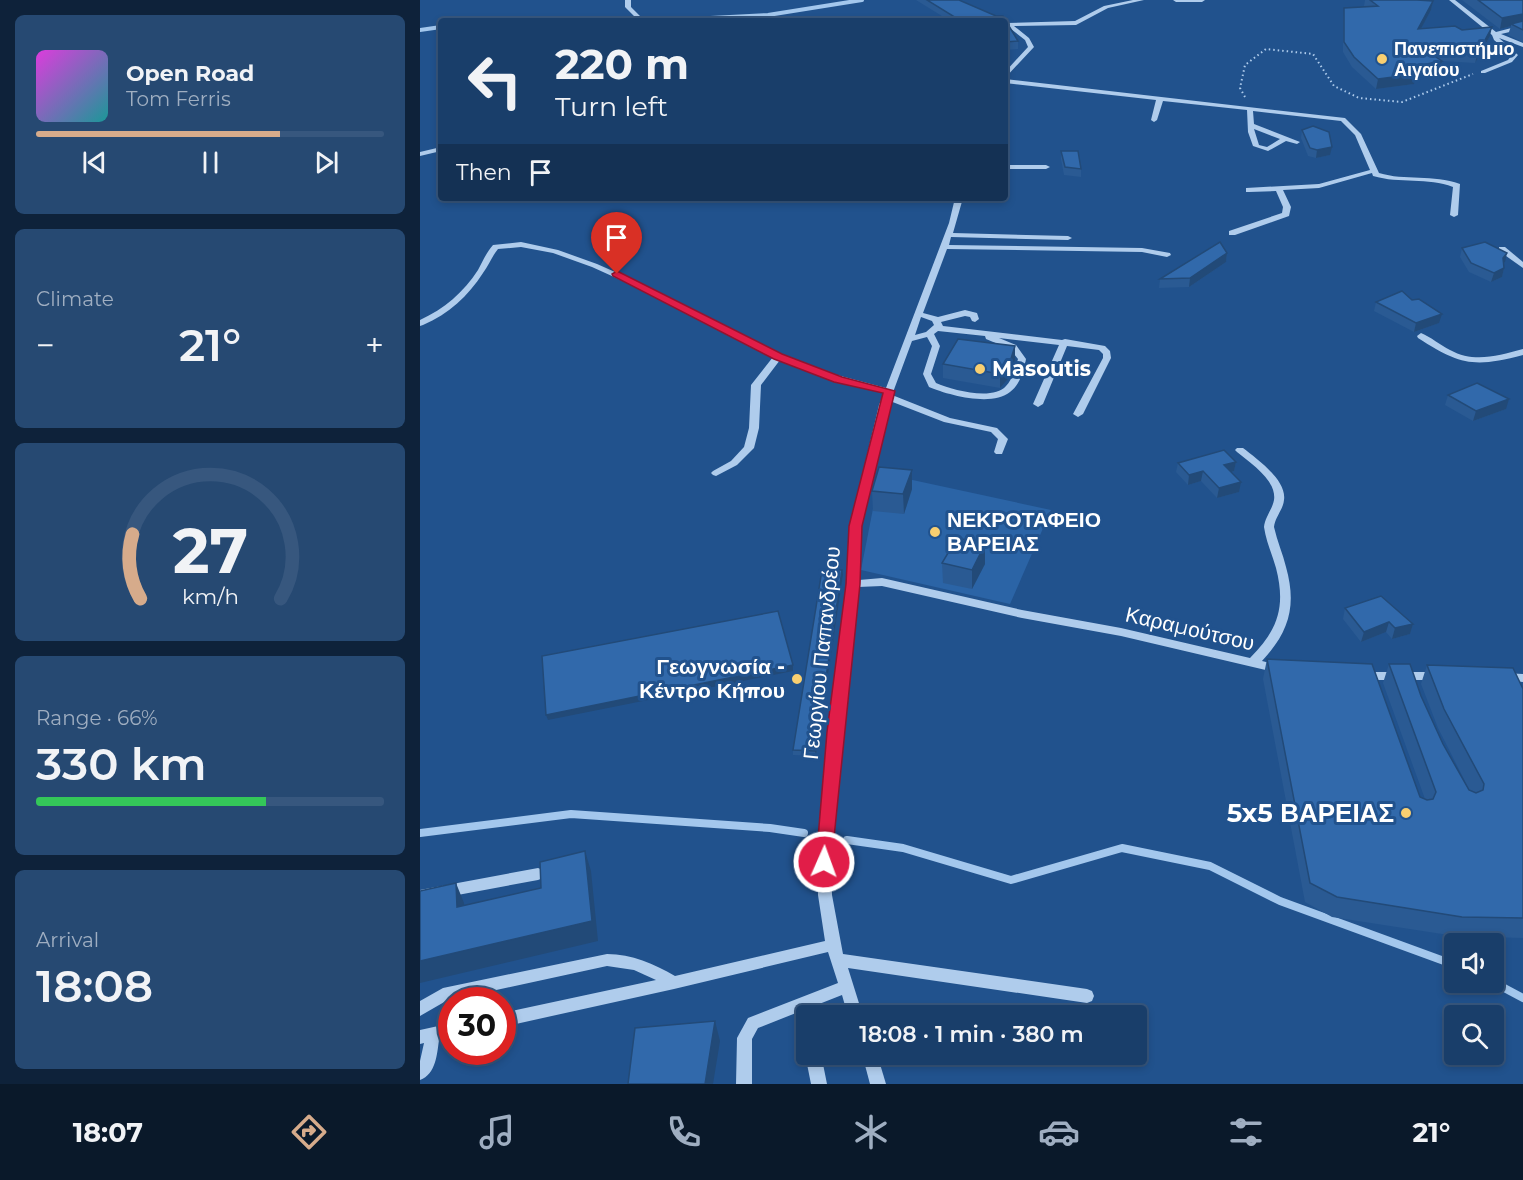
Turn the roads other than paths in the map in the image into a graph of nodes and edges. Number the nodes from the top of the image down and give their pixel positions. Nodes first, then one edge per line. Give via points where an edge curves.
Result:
1 (628, 0) edge
2 (1141, 0) edge
3 (1176, 0) edge
4 (1202, 0) edge
5 (1452, 0) edge
6 (639, 18) edge
7 (1008, 22) edge
8 (1008, 25) edge
9 (1523, 27) edge
10 (1495, 34) junction
11 (1523, 45) edge
12 (1483, 72) road end
13 (1008, 73) edge
14 (1008, 81) edge
15 (1160, 99) junction
16 (1250, 109) junction
17 (1154, 120) dead end
18 (1250, 125) junction
19 (1285, 139) junction
20 (1297, 142) dead end
21 (438, 150) edge
22 (420, 154) edge
23 (1008, 167) edge
24 (1046, 167) dead end
25 (1373, 171) junction
26 (1280, 189) junction
27 (1250, 190) dead end
28 (958, 201) edge
29 (1454, 215) dead end
30 (1232, 233) dead end
31 (949, 235) junction
32 (1068, 238) dead end
33 (944, 246) junction
34 (1502, 249) edge
35 (1167, 255) dead end
36 (1523, 266) edge
37 (919, 314) junction
38 (975, 319) dead end
39 (420, 323) edge
40 (938, 324) junction
41 (972, 331) junction
42 (929, 334) junction
43 (1422, 336) dead end
44 (908, 340) junction
45 (1065, 342) junction
46 (1523, 352) edge
47 (778, 356) junction
48 (888, 394) junction
49 (1038, 404) dead end
50 (1078, 414) dead end
51 (1240, 450) dead end
52 (999, 452) dead end
53 (716, 473) dead end
54 (853, 584) junction
55 (1252, 664) junction
56 (1289, 670) edge
57 (1354, 676) edge
58 (1411, 676) junction
59 (1453, 676) edge
60 (1494, 677) edge
61 (1523, 678) edge
62 (1414, 693) edge
63 (538, 874) edge
64 (420, 896) edge
65 (833, 945) junction
66 (838, 960) junction
67 (674, 983) junction
68 (845, 987) junction
69 (1087, 996) dead end
70 (801, 1004) joint
71 (852, 1005) edge
72 (420, 1009) edge
73 (516, 1017) edge
74 (426, 1036) edge
75 (815, 1065) edge
76 (873, 1065) edge
77 (420, 1073) edge
78 (744, 1084) edge
79 (819, 1084) edge
80 (878, 1084) edge

1 - 6 street via 628,7
2 - 7 street via 1106,7 1076,23
3 - 4 street
5 - 10 street
8 - 13 street via 1027,39 1031,47
9 - 10 street
10 - 11 street
10 - 12 street via 1515,55
14 - 15 street
15 - 16 street
15 - 17 street
16 - 18 street
16 - 25 street via 1325,116 1347,122 1358,134
18 - 19 street
18 - 19 street via 1253,142 1259,148
19 - 20 street
21 - 22 street
23 - 24 street
25 - 26 street via 1339,182
25 - 29 street via 1384,177 1456,185
26 - 27 street
26 - 30 street via 1286,214
28 - 31 street, Γεωργίου Παπανδρέου
31 - 32 street
31 - 33 street, Γεωργίου Παπανδρέου
33 - 35 street via 1142,249
33 - 37 street, Γεωργίου Παπανδρέου
34 - 36 street
37 - 40 street
37 - 44 street, Γεωργίου Παπανδρέου
38 - 40 street via 967,312
39 - 47 street via 444,313 471,285 496,247 510,243 617,274
40 - 41 street
40 - 42 street
41 - 42 street via 1013,347 1022,356 1009,388 1000,394 946,391 932,385 927,374 936,346
41 - 45 street
42 - 44 street
43 - 46 street via 1452,356 1470,362
44 - 48 street, Γεωργίου Παπανδρέου
45 - 49 street
45 - 50 street via 1097,346 1107,353
47 - 48 street via 838,380
47 - 53 street via 756,385 754,428 748,448 734,463
48 - 52 street via 947,420 998,432 1003,439
48 - 54 street, Γεωργίου Παπανδρέου via 855,526
51 - 55 street via 1266,473 1279,493 1269,527 1282,570 1285,614 1278,635
54 - 55 street, Καραμούτσου via 882,582
54 - 65 street, Γεωργίου Παπανδρέου via 824,846 825,895
55 - 56 street, Καραμούτσου
57 - 58 street via 1374,681
58 - 59 street
58 - 62 street
60 - 61 street
63 - 64 street
65 - 66 street, Γεωργίου Παπανδρέου
65 - 67 street
66 - 68 street, Γεωργίου Παπανδρέου
66 - 69 street
67 - 72 street via 646,966 607,960 443,995
67 - 73 street
68 - 70 street
68 - 71 street, Γεωργίου Παπανδρέου
70 - 78 street via 749,1028 745,1038
74 - 77 street via 427,1064
75 - 79 street
76 - 80 street

